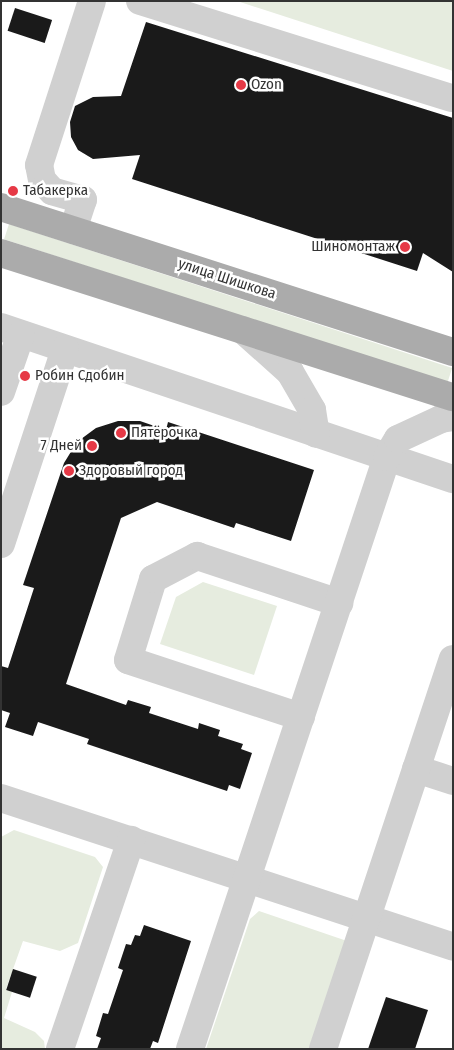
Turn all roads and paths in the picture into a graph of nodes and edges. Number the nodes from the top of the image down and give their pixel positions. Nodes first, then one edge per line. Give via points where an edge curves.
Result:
1 (92, 1) edge
2 (140, 1) edge
3 (451, 98) dead end
4 (1, 207) edge
5 (73, 230) junction
6 (1, 253) edge
7 (11, 330) edge
8 (243, 330) junction
9 (453, 336) edge
10 (426, 344) junction
11 (65, 349) junction
12 (453, 352) edge
13 (1, 392) edge
14 (453, 397) edge
15 (453, 417) edge
16 (316, 434) junction
17 (388, 457) junction
18 (453, 479) edge
19 (1, 544) edge
20 (339, 603) junction
21 (453, 659) edge
22 (301, 717) junction
23 (416, 770) junction
24 (453, 781) edge
25 (1, 798) edge
26 (131, 840) junction
27 (248, 879) junction
28 (367, 918) junction
29 (453, 947) edge
30 (60, 1049) edge
31 (190, 1049) edge
32 (323, 1049) edge

1 - 5 street via 39,165 42,180 52,191 83,200
2 - 3 street
4 - 5 main road, улица Шишкова
5 - 10 main road, улица Шишкова
6 - 8 main road
7 - 11 street
7 - 13 street
8 - 14 main road
8 - 16 street via 290,372 312,410
9 - 10 street
10 - 12 main road, улица Шишкова
11 - 16 street
11 - 19 street
15 - 17 street via 441,418 398,439
16 - 17 street
17 - 18 street
17 - 20 street
20 - 22 street
20 - 22 street via 197,556 154,579 128,660
21 - 23 street
22 - 27 street
23 - 24 street
23 - 28 street
25 - 26 street
26 - 27 street
26 - 30 street
27 - 28 street
27 - 31 street
28 - 29 street
28 - 32 street

